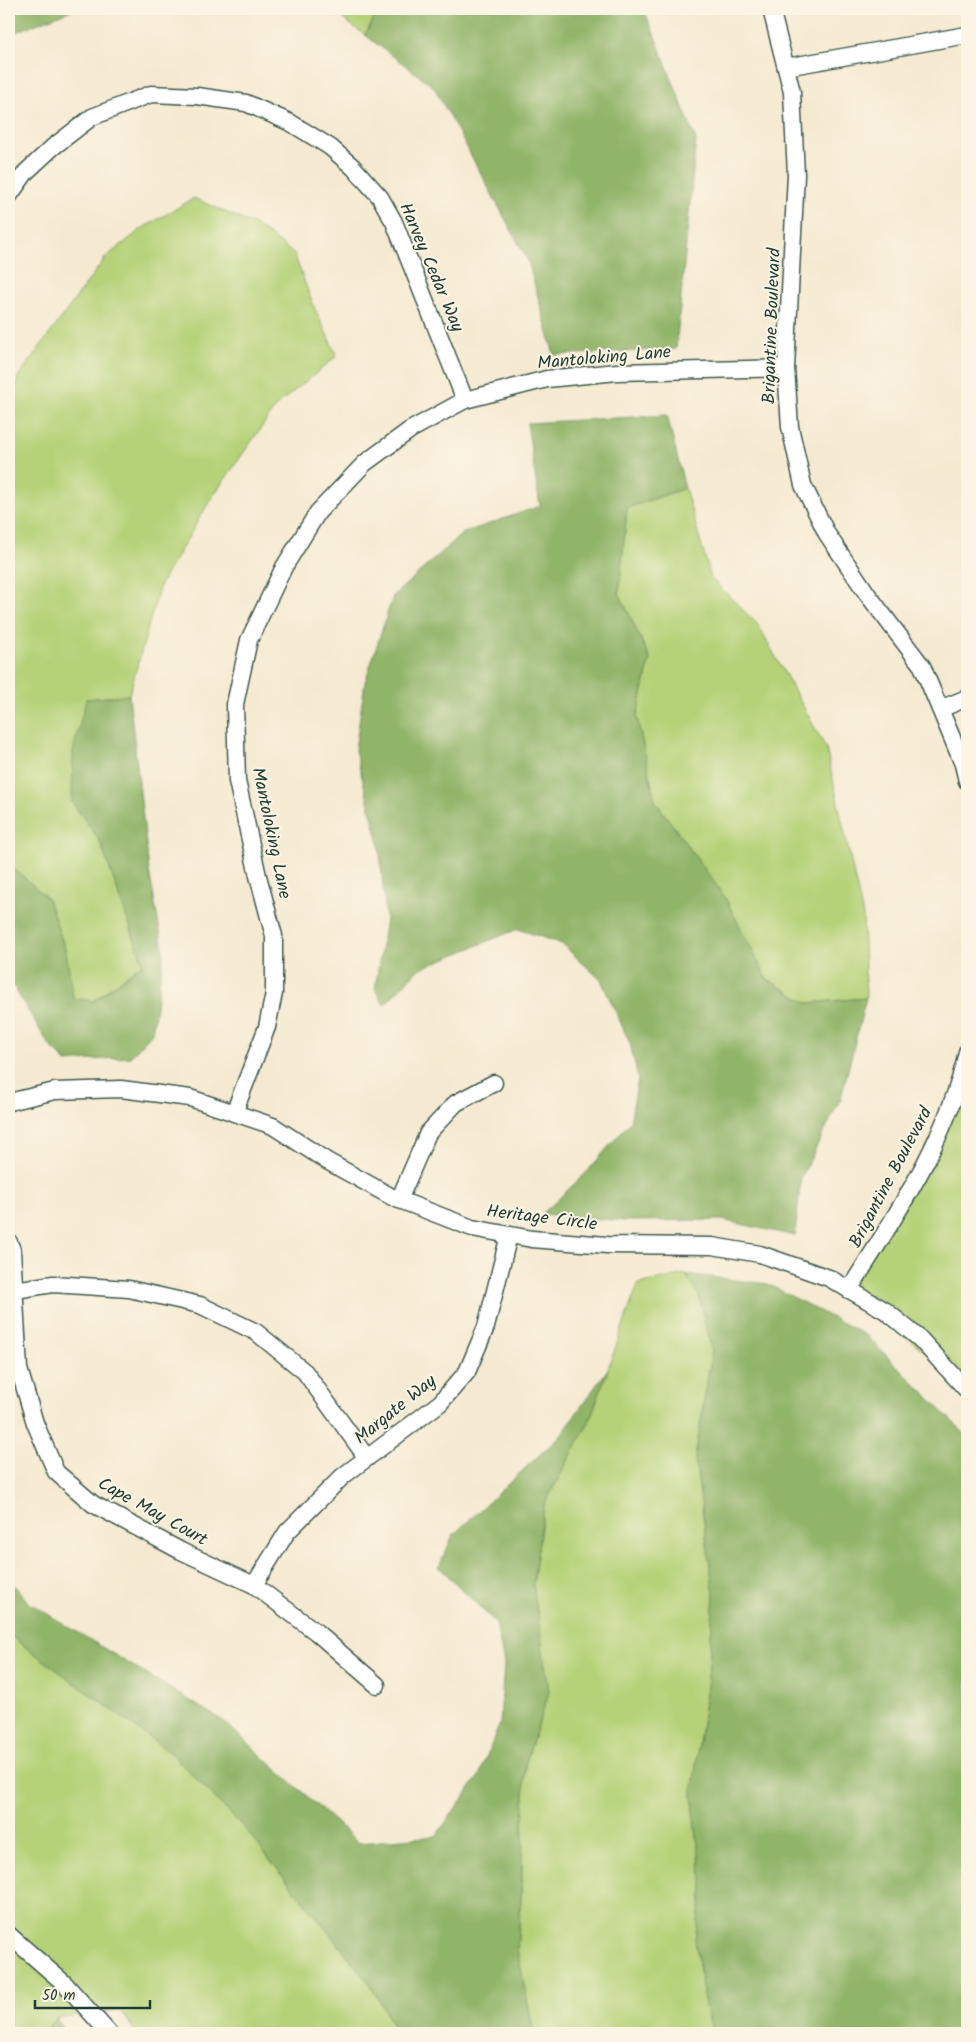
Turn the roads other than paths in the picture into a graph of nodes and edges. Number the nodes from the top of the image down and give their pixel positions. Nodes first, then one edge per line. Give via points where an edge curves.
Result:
1 (771, 9) edge
2 (967, 35) edge
3 (786, 67) junction
4 (9, 196) edge
5 (786, 368) junction
6 (465, 400) junction
7 (967, 698) edge
8 (940, 709) junction
9 (967, 781) edge
10 (967, 1052) edge
11 (494, 1083) dead end
12 (9, 1102) edge
13 (234, 1113) junction
14 (399, 1200) junction
15 (509, 1235) junction
16 (9, 1242) edge
17 (15, 1290) junction
18 (849, 1290) junction
19 (967, 1390) edge
20 (367, 1458) junction
21 (254, 1585) junction
22 (377, 1685) dead end
23 (9, 1935) edge
24 (109, 2033) edge

1 - 3 street, Brigantine Boulevard
2 - 3 street
3 - 5 street, Brigantine Boulevard via 792,92 796,175
4 - 6 street, Harvey Cedar Way via 26,172 92,117 151,94 246,103 291,123 330,147 380,197 394,222
5 - 6 street, Mantoloking Lane via 617,372 547,378
5 - 8 street, Brigantine Boulevard via 790,427 803,485 827,534 922,666
6 - 13 street, Mantoloking Lane via 410,430 365,463 318,512 284,567 249,640 235,704 237,781 274,936 274,993 267,1027
7 - 8 street
8 - 9 street, Brigantine Boulevard
10 - 18 street, Brigantine Boulevard via 941,1132 896,1215
11 - 14 street via 456,1104 428,1133
12 - 13 street, Heritage Circle via 55,1091 121,1089 190,1098
13 - 14 street, Heritage Circle via 274,1126 327,1161
14 - 15 street, Heritage Circle via 472,1228
15 - 18 street, Heritage Circle via 532,1240 608,1245 712,1246 760,1254 805,1268
15 - 20 street, Margate Way via 486,1327 467,1372 440,1403
16 - 17 street, Cape May Court
17 - 20 street via 53,1284 130,1289 200,1305 256,1332 305,1372
17 - 21 street, Cape May Court via 19,1369 35,1423 56,1472 93,1504
18 - 19 street, Heritage Circle via 886,1311 920,1339
20 - 21 street, Margate Way via 343,1476 287,1532
21 - 22 street, Cape May Court via 316,1632
23 - 24 street via 65,1984

